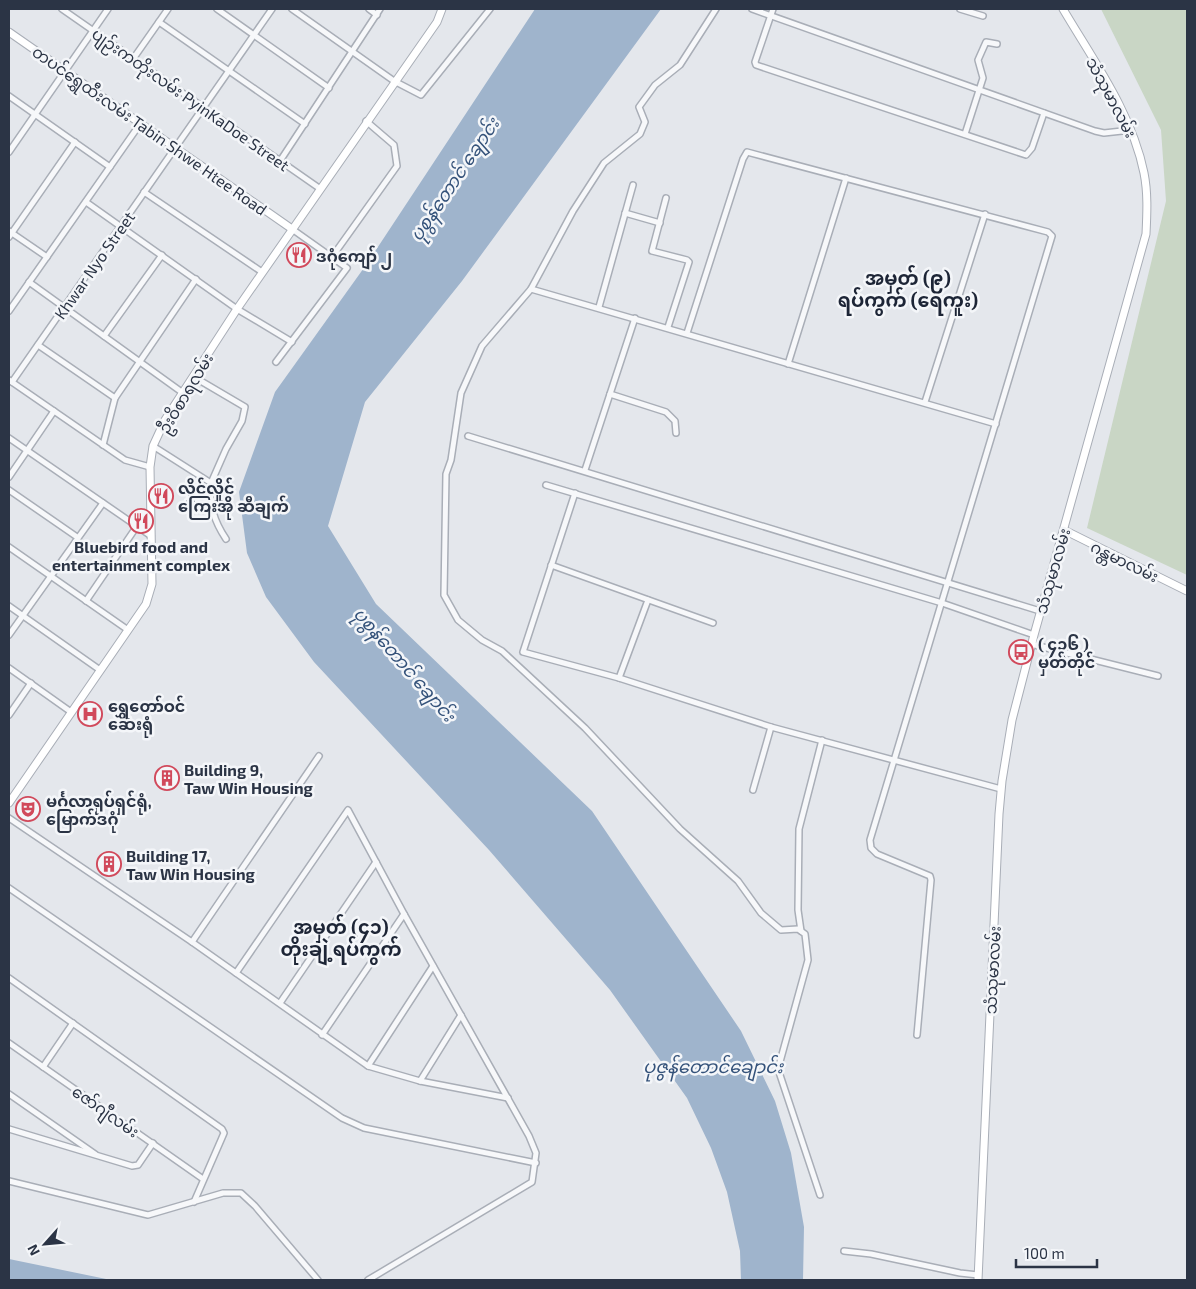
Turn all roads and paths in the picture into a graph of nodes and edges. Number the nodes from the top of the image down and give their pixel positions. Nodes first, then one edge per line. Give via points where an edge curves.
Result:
1 (62, 9) edge
2 (108, 9) edge
3 (168, 9) edge
4 (217, 9) edge
5 (272, 9) edge
6 (292, 9) edge
7 (368, 9) edge
8 (380, 9) edge
9 (442, 9) edge
10 (490, 9) edge
11 (716, 9) edge
12 (752, 9) edge
13 (773, 9) edge
14 (960, 9) edge
15 (1063, 9) edge
16 (377, 15) junction
17 (771, 16) junction
18 (983, 16) dead end
19 (159, 22) junction
20 (93, 30) junction
21 (9, 32) edge
22 (254, 35) junction
23 (997, 44) dead end
24 (354, 52) junction
25 (134, 59) junction
26 (65, 71) junction
27 (229, 71) junction
28 (394, 81) junction
29 (329, 88) junction
30 (979, 90) junction
31 (9, 96) edge
32 (203, 107) junction
33 (1044, 112) junction
34 (35, 114) junction
35 (366, 121) junction
36 (140, 124) junction
37 (304, 124) junction
38 (1131, 130) junction
39 (965, 134) junction
40 (75, 142) junction
41 (175, 147) junction
42 (9, 152) edge
43 (280, 161) junction
44 (110, 166) junction
45 (846, 178) junction
46 (633, 185) dead end
47 (320, 188) junction
48 (144, 192) junction
49 (666, 198) dead end
50 (86, 202) junction
51 (625, 213) junction
52 (985, 214) junction
53 (660, 223) junction
54 (120, 226) junction
55 (292, 229) junction
56 (10, 234) edge
57 (162, 255) junction
58 (46, 257) junction
59 (332, 258) junction
60 (262, 272) junction
61 (196, 279) junction
62 (29, 282) junction
63 (531, 289) junction
64 (64, 307) junction
65 (599, 307) junction
66 (237, 309) junction
67 (9, 311) edge
68 (635, 318) junction
69 (668, 327) junction
70 (687, 333) junction
71 (104, 336) junction
72 (292, 342) junction
73 (38, 345) junction
74 (140, 360) junction
75 (276, 362) dead end
76 (788, 364) junction
77 (194, 377) junction
78 (10, 381) edge
79 (183, 393) junction
80 (610, 394) junction
81 (115, 398) junction
82 (925, 402) junction
83 (54, 411) junction
84 (996, 424) junction
85 (676, 433) dead end
86 (468, 436) dead end
87 (9, 438) edge
88 (104, 445) junction
89 (153, 446) junction
90 (27, 451) junction
91 (150, 467) junction
92 (585, 470) junction
93 (9, 477) edge
94 (211, 483) junction
95 (546, 485) dead end
96 (9, 490) edge
97 (575, 492) junction
98 (103, 503) junction
99 (138, 526) junction
100 (1064, 530) junction
101 (151, 536) junction
102 (77, 537) junction
103 (226, 539) dead end
104 (9, 547) edge
105 (551, 566) junction
106 (50, 576) junction
107 (948, 583) junction
108 (1187, 591) edge
109 (648, 600) junction
110 (86, 601) junction
111 (942, 603) junction
112 (9, 606) edge
113 (1040, 611) junction
114 (22, 615) junction
115 (713, 623) dead end
116 (128, 630) junction
117 (9, 635) edge
118 (1034, 635) junction
119 (1031, 644) junction
120 (9, 668) edge
121 (100, 670) junction
122 (1158, 676) dead end
123 (619, 678) junction
124 (31, 683) junction
125 (71, 712) junction
126 (9, 715) edge
127 (771, 727) junction
128 (822, 740) junction
129 (319, 756) dead end
130 (893, 760) junction
131 (1001, 789) junction
132 (753, 790) dead end
133 (9, 803) edge
134 (9, 818) edge
135 (376, 862) junction
136 (9, 888) edge
137 (404, 914) junction
138 (801, 931) junction
139 (192, 942) junction
140 (433, 966) junction
141 (236, 973) junction
142 (9, 978) edge
143 (280, 1003) junction
144 (461, 1015) junction
145 (73, 1023) junction
146 (322, 1035) junction
147 (917, 1035) dead end
148 (9, 1043) edge
149 (368, 1066) junction
150 (44, 1067) junction
151 (420, 1080) junction
152 (9, 1094) edge
153 (508, 1098) junction
154 (9, 1129) edge
155 (153, 1143) junction
156 (99, 1157) junction
157 (536, 1163) junction
158 (203, 1179) junction
159 (9, 1181) edge
160 (820, 1195) dead end
161 (194, 1202) junction
162 (844, 1251) dead end
163 (978, 1277) edge
164 (370, 1279) edge
165 (318, 1280) edge

1 - 20 street, ပျဉ်းကတိုးလမ်း PyinKaDoe Street
2 - 20 street
3 - 19 street
4 - 22 street
5 - 22 street, Khwar Nyo Street
6 - 24 street
7 - 16 street
8 - 16 street
9 - 28 main road, ဦးဝိစာရလမ်း via 437,22
10 - 28 street via 424,93 418,95
11 - 63 street via 680,65 655,85 639,107 645,122 640,134 604,163 573,211
12 - 17 street
13 - 17 street
14 - 18 street
15 - 38 main road, သံသုမာလမ်း
16 - 24 street
17 - 30 street
17 - 39 street via 756,65
19 - 25 street
19 - 27 street
20 - 25 street, ပျဉ်းကတိုးလမ်း PyinKaDoe Street
20 - 26 street
21 - 26 main road, တပင်ရွှေထီးလမ်း Tabin Shwe Htee Road
22 - 27 street, Khwar Nyo Street
22 - 29 street
23 - 30 street via 984,44 978,60 983,76
24 - 28 street
24 - 29 street
25 - 32 street, ပျဉ်းကတိုးလမ်း PyinKaDoe Street
26 - 34 street
26 - 36 main road, တပင်ရွှေထီးလမ်း Tabin Shwe Htee Road
27 - 32 street, Khwar Nyo Street
27 - 37 street
28 - 35 main road, ဦးဝိစာရလမ်း
29 - 37 street
30 - 33 street
30 - 39 street
31 - 34 street
32 - 41 street, Khwar Nyo Street
32 - 43 street, ပျဉ်းကတိုးလမ်း PyinKaDoe Street
33 - 38 street via 1104,133
33 - 39 street via 1032,148 1026,154
34 - 40 street
34 - 42 street
35 - 47 main road, ဦးဝိစာရလမ်း
35 - 59 street via 394,145 397,166
36 - 41 main road, တပင်ရွှေထီးလမ်း Tabin Shwe Htee Road
36 - 44 street
37 - 43 street
38 - 100 main road, သံသုမာလမ်း via 1145,174 1148,202 1146,234
40 - 44 street
40 - 56 street
41 - 48 street, Khwar Nyo Street
41 - 55 main road, တပင်ရွှေထီးလမ်း Tabin Shwe Htee Road
43 - 47 street, ပျဉ်းကတိုးလမ်း PyinKaDoe Street
44 - 50 street
45 - 52 street
45 - 70 street via 747,152
45 - 76 street
46 - 51 street
47 - 55 main road, ဦးဝိစာရလမ်း
48 - 54 street, Khwar Nyo Street
48 - 60 street
49 - 53 street
50 - 54 street
50 - 58 street
51 - 53 street
51 - 65 street
52 - 82 street
52 - 84 street via 1048,232 1052,236
53 - 69 street via 652,251 689,262
54 - 57 street
54 - 64 street, Khwar Nyo Street
55 - 59 street
55 - 60 main road, ဦးဝိစာရလမ်း
56 - 58 street
57 - 61 street
57 - 71 street
58 - 62 street
59 - 72 street via 346,268
60 - 66 main road, ဦးဝိစာရလမ်း
61 - 66 street
61 - 74 street
62 - 64 street
62 - 67 street
63 - 65 street
63 - 138 street via 482,346 461,392 446,474 444,595 458,620 482,640 502,651 584,728 680,830 738,881 761,913 781,930
64 - 71 street
64 - 73 street, Khwar Nyo Street
65 - 68 street
66 - 72 street
66 - 77 main road, ဦးဝိစာရလမ်း
68 - 69 street
68 - 80 street
69 - 70 street
70 - 76 street
71 - 74 street
72 - 75 street
73 - 78 street, Khwar Nyo Street
73 - 81 street
74 - 79 street
74 - 81 street
76 - 82 street
77 - 79 main road, ဦးဝိစာရလမ်း
77 - 94 street via 245,407 242,421
78 - 83 street
79 - 89 main road, ဦးဝိစာရလမ်း
80 - 85 street via 666,412 675,420
80 - 92 street
81 - 88 street
82 - 84 street
83 - 88 street
83 - 90 street
84 - 107 street
86 - 92 street
87 - 90 street
88 - 91 street via 124,460
89 - 91 main road, ဦးဝိစာရလမ်း
89 - 94 street
90 - 93 street
90 - 98 street
91 - 101 main road, ဦးဝိစာရလမ်း
92 - 107 street
94 - 103 street via 211,508
95 - 97 street
96 - 102 street
97 - 105 street
97 - 111 street
98 - 99 street
98 - 102 street
99 - 101 street
99 - 110 street
100 - 108 main road, ဂန္တမာလမ်း
100 - 113 main road, သံသုမာလမ်း
101 - 116 main road, ဦးဝိစာရလမ်း via 152,584 146,604
102 - 106 street
104 - 106 street
105 - 109 street
105 - 123 street via 523,652
106 - 110 street
106 - 114 street
107 - 111 street
107 - 113 street
109 - 115 street
109 - 123 street
110 - 116 street
111 - 118 street
111 - 130 street
112 - 114 street
113 - 118 main road, သံသုမာလမ်း
114 - 117 street
114 - 121 street
116 - 121 main road, ဦးဝိစာရလမ်း
118 - 119 main road, သံသုမာလမ်း
119 - 122 street
119 - 131 main road, သံသုမာလမ်း via 1012,720
120 - 124 street
121 - 125 main road, ဦးဝိစာရလမ်း
123 - 127 street
124 - 125 street
124 - 126 street
125 - 133 main road, ဦးဝိစာရလမ်း
127 - 128 street
127 - 132 street
128 - 130 street
128 - 138 street via 799,829 798,910
129 - 139 street
130 - 131 street
130 - 147 street via 870,844 877,854 930,876 932,880
131 - 163 main road, သံသုမာလမ်း
134 - 139 street
135 - 137 street
135 - 141 street via 348,810
135 - 143 street
136 - 157 street via 342,1118 364,1128
137 - 140 street
137 - 146 street
138 - 160 street via 808,960 778,1069
139 - 141 street
140 - 144 street
140 - 149 street
141 - 143 street
142 - 145 street
143 - 146 street
144 - 151 street
144 - 153 street
145 - 150 street
145 - 158 street via 222,1129 224,1133
146 - 149 street
148 - 150 street, ဇော်ဂျီလမ်း
149 - 151 street
150 - 155 street, ဇော်ဂျီလမ်း
151 - 153 street
152 - 156 street
153 - 157 street via 529,1136 536,1153
154 - 156 street
155 - 156 street via 135,1167
155 - 158 street, ဇော်ဂျီလမ်း
157 - 164 street via 532,1182
158 - 161 street
159 - 161 street via 148,1215
161 - 165 street via 223,1194 242,1193
162 - 163 street

